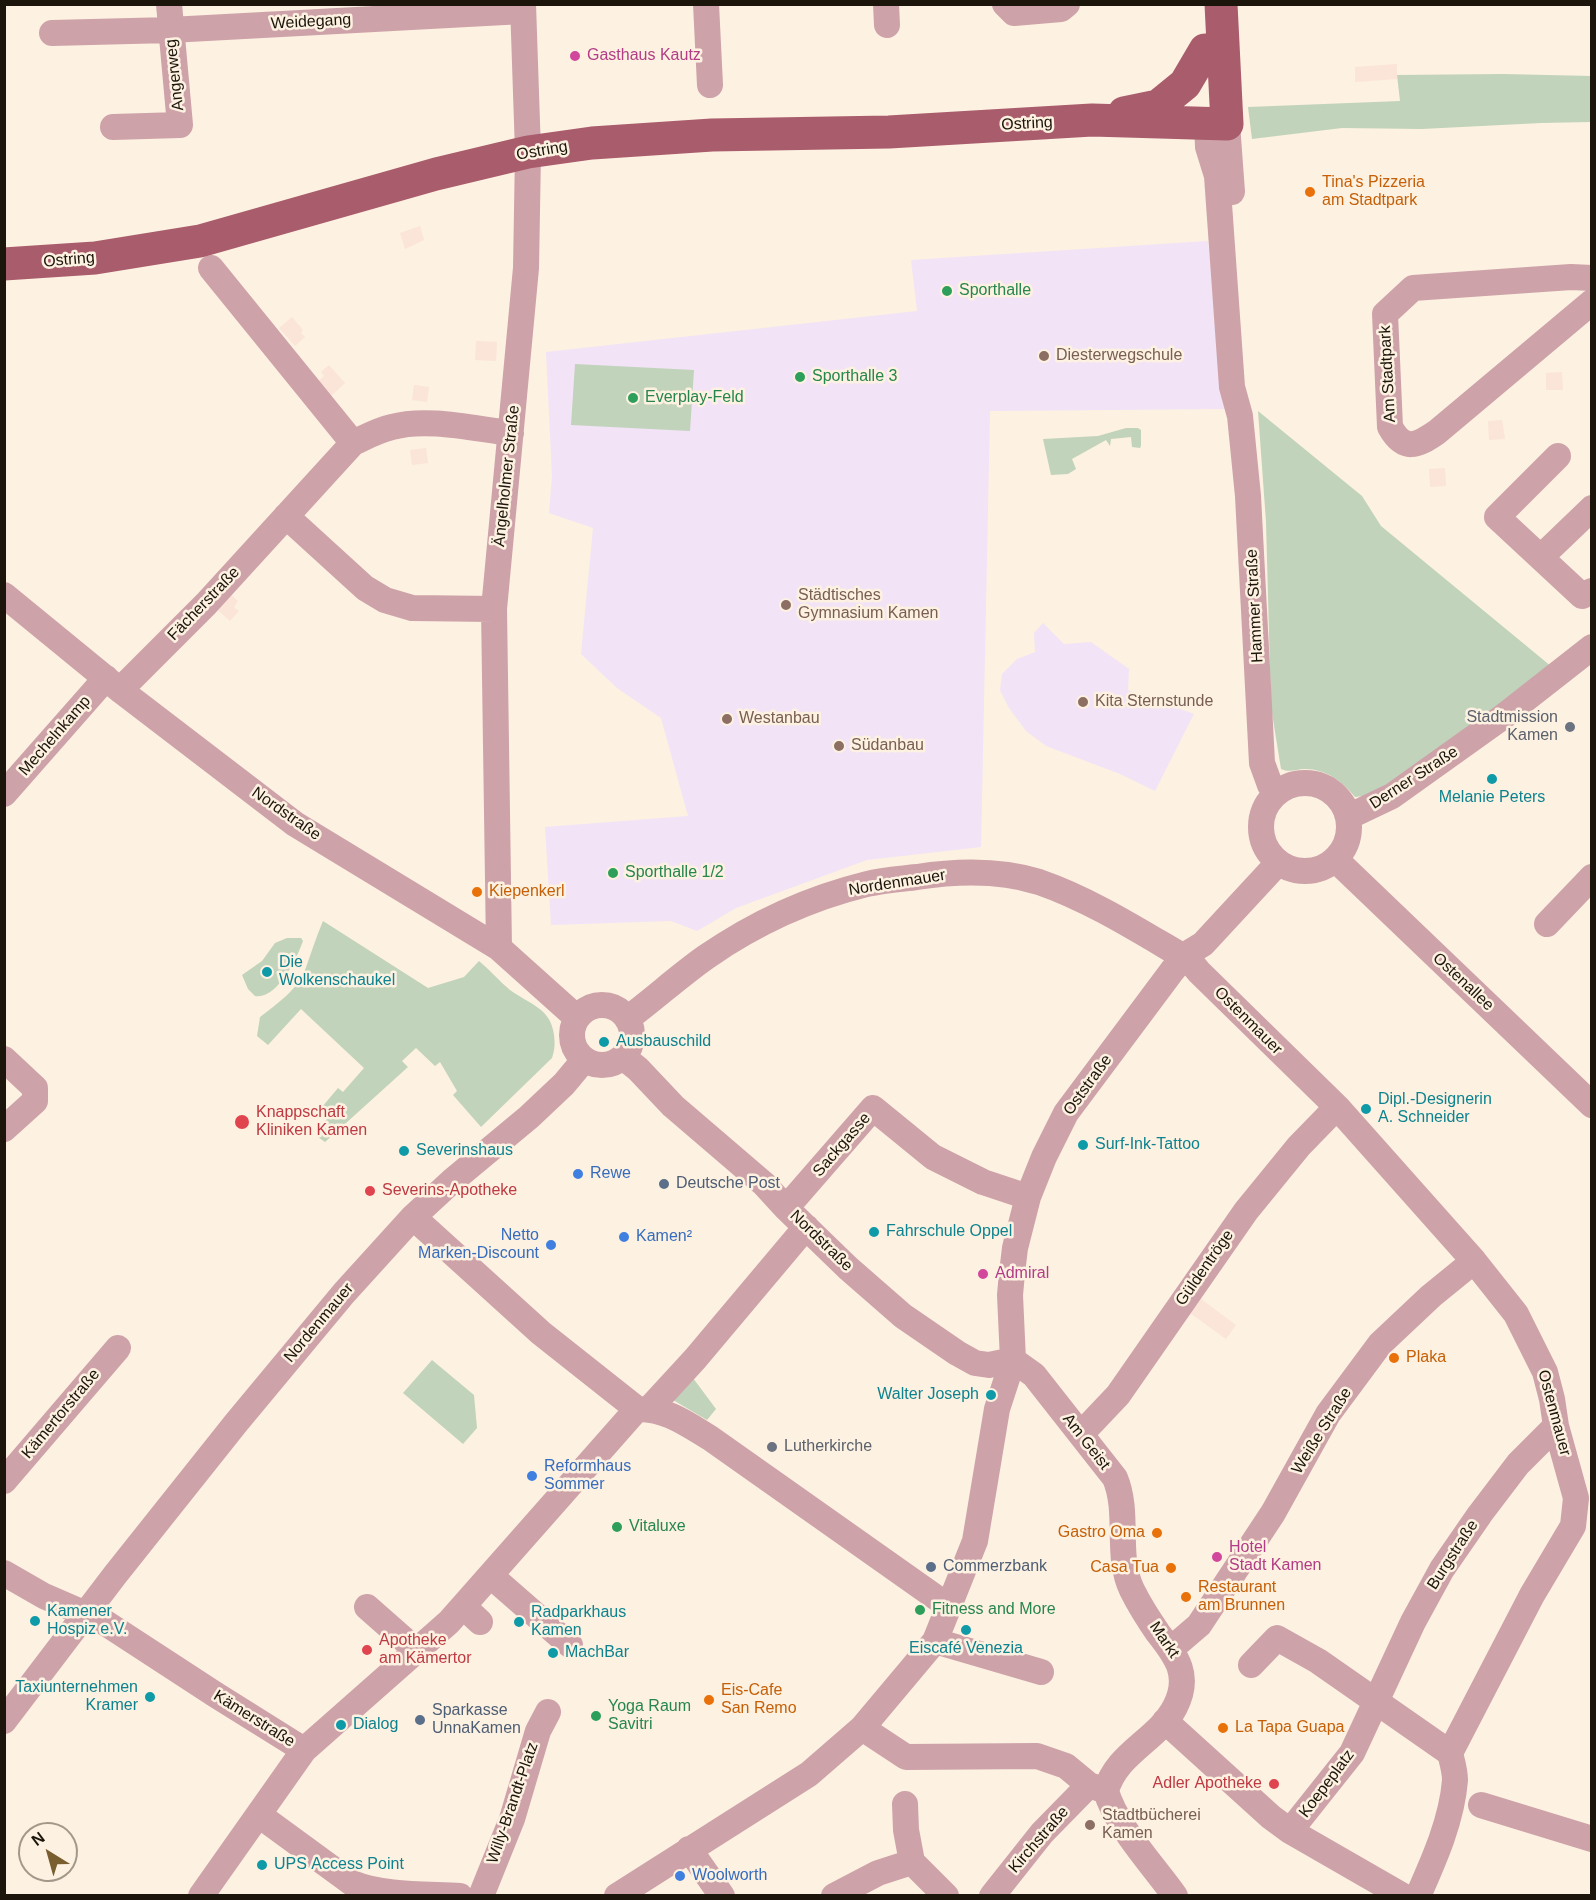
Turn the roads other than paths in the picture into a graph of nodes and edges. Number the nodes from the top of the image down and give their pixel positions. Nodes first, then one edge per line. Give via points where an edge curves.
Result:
1 (706, 4) edge
2 (1005, 4) edge
3 (1067, 4) edge
4 (1201, 4) edge
5 (1221, 4) edge
6 (523, 8) edge
7 (170, 17) edge
8 (52, 33) dead end
9 (1204, 50) junction
10 (710, 86) dead end
11 (1158, 106) junction
12 (1217, 115) junction
13 (1092, 120) junction
14 (113, 127) dead end
15 (528, 152) junction
16 (4, 264) edge
17 (211, 268) dead end
18 (1592, 278) edge
19 (1592, 302) edge
20 (511, 433) junction
21 (353, 443) junction
22 (1558, 456) dead end
23 (1592, 508) edge
24 (286, 516) junction
25 (1541, 557) junction
26 (1592, 591) edge
27 (4, 595) edge
28 (494, 609) junction
29 (1592, 647) edge
30 (113, 684) junction
31 (1275, 793) junction
32 (4, 794) edge
33 (1348, 817) junction
34 (1335, 859) junction
35 (1278, 863) junction
36 (1592, 877) edge
37 (1547, 924) dead end
38 (499, 948) junction
39 (1185, 955) junction
40 (576, 1017) junction
41 (627, 1019) junction
42 (623, 1057) junction
43 (4, 1059) edge
44 (584, 1059) junction
45 (1592, 1105) edge
46 (1337, 1107) junction
47 (4, 1129) edge
48 (1028, 1197) junction
49 (786, 1208) junction
50 (413, 1217) junction
51 (806, 1227) junction
52 (1474, 1261) junction
53 (118, 1348) dead end
54 (1013, 1360) junction
55 (643, 1409) junction
56 (1556, 1426) junction
57 (1081, 1434) junction
58 (4, 1481) edge
59 (1123, 1540) joint
60 (4, 1573) edge
61 (491, 1576) junction
62 (948, 1606) junction
63 (367, 1607) dead end
64 (86, 1615) junction
65 (935, 1641) junction
66 (570, 1645) dead end
67 (1171, 1649) junction
68 (417, 1651) junction
69 (1251, 1665) dead end
70 (1041, 1672) dead end
71 (1375, 1701) junction
72 (548, 1712) dead end
73 (4, 1721) edge
74 (1165, 1721) junction
75 (862, 1728) junction
76 (304, 1750) junction
77 (1450, 1753) junction
78 (1097, 1788) junction
79 (905, 1804) dead end
80 (1481, 1805) dead end
81 (260, 1815) junction
82 (1290, 1831) junction
83 (1592, 1839) edge
84 (689, 1849) junction
85 (912, 1862) junction
86 (201, 1896) edge
87 (460, 1896) edge
88 (481, 1896) edge
89 (617, 1896) edge
90 (722, 1896) edge
91 (834, 1896) edge
92 (946, 1896) edge
93 (992, 1896) edge
94 (1175, 1896) edge
95 (1403, 1896) edge
96 (1418, 1896) edge

1 - 10 street
2 - 3 street via 1014,13 1061,9
4 - 9 main road
5 - 12 main road, Hammer Straße
6 - 7 street, Weidegang
6 - 15 street, Ängelholmer Straße
7 - 8 street, Angerweg
7 - 14 street, Angerweg via 180,125
9 - 11 main road, Ostring via 1185,84
9 - 12 main road
11 - 12 main road
11 - 13 main road, Ostring
12 - 13 main road, Ostring
12 - 31 street, Hammer Straße via 1208,147 1217,176 1232,387 1240,417 1248,496 1262,763
13 - 15 main road, Ostring via 889,132 712,135 592,143
15 - 16 main road, Ostring via 200,241 95,258
15 - 20 street, Ängelholmer Straße via 526,268
17 - 21 street
18 - 19 street, Am Stadtpark via 1413,288 1385,314 1390,427 1394,434 1405,444 1422,442
20 - 21 street, Fächerstraße via 427,423 393,426
20 - 28 street, Ängelholmer Straße
21 - 24 street, Fächerstraße
22 - 25 street via 1497,517
23 - 25 street
24 - 28 street via 365,588 385,600 412,608
24 - 30 street, Fächerstraße via 206,604
25 - 26 street via 1582,597
27 - 30 street, Nordstraße
28 - 38 street, Ängelholmer Straße
29 - 33 street, Derner Straße via 1392,796
30 - 32 street, Mechelnkamp
30 - 38 street, Nordstraße via 296,824
31 - 33 street via 1296,783 1319,784 1332,791
31 - 35 street via 1263,809 1259,828 1265,848
33 - 34 street via 1349,832
34 - 35 street via 1307,872
34 - 45 street, Ostenallee
35 - 39 street, Oststraße via 1203,944
36 - 37 street
38 - 40 street, Nordstraße
39 - 41 street, Nordenmauer via 1038,882 1004,875 937,874 869,884 820,897 763,923 706,957
39 - 46 street, Ostenmauer
39 - 48 street, Oststraße via 1066,1113
40 - 41 street via 602,1004 621,1011
40 - 44 street via 571,1036 577,1053
41 - 42 street via 632,1038
42 - 44 street via 606,1065
42 - 49 street, Nordstraße
43 - 47 street via 35,1088 35,1101
44 - 50 street, Nordenmauer via 530,1117
46 - 52 street, Ostenmauer
46 - 57 street, Güldentröge via 1246,1211 1118,1395
48 - 49 street, Sackgasse via 983,1182 933,1157 873,1108
48 - 54 street, Oststraße via 1012,1273
49 - 51 street, Nordstraße
50 - 55 street via 541,1333
50 - 64 street, Nordenmauer via 243,1414
51 - 54 street, Nordstraße via 903,1316 957,1353 988,1365
51 - 55 street via 695,1359
52 - 56 street, Ostenmauer via 1516,1314 1545,1372
52 - 67 street, Weiße Straße via 1380,1344 1328,1414 1273,1513 1202,1627
53 - 58 street, Kämertorstraße
54 - 57 street, Am Geist via 1034,1375
54 - 62 street via 997,1409 975,1541
55 - 61 street
55 - 62 street via 672,1415 742,1459
56 - 71 street, Burgstraße via 1518,1464 1442,1569
56 - 77 street, Ostenmauer via 1576,1498 1573,1526 1532,1595
57 - 59 street, Am Geist via 1120,1491
59 - 67 street, Markt via 1125,1570 1132,1591
60 - 64 street, Kämerstraße
61 - 66 street
61 - 68 street via 472,1614 449,1623
62 - 65 street
63 - 68 street
64 - 73 street, Nordenmauer
64 - 76 street, Kämerstraße via 104,1622
65 - 70 street
65 - 75 street
67 - 74 street, Markt via 1182,1678 1175,1707
68 - 76 street
69 - 71 street via 1277,1638
71 - 77 street
71 - 82 street, Koepeplatz via 1352,1753
72 - 88 street, Willy-Brandt-Platz
74 - 78 street, Markt
74 - 82 street, Koepeplatz via 1198,1746
75 - 78 street via 906,1757 1037,1756 1066,1766
75 - 84 street via 808,1774
76 - 81 street, Kämerstraße
77 - 96 street via 1455,1779 1449,1812 1435,1859
78 - 93 street, Kirchstraße via 1042,1833
78 - 94 street
79 - 85 street
80 - 83 street
81 - 86 street, Kämerstraße
81 - 87 street via 352,1883 407,1893
82 - 95 street, Koepeplatz
84 - 89 street
84 - 90 street
85 - 91 street via 878,1873
85 - 92 street

